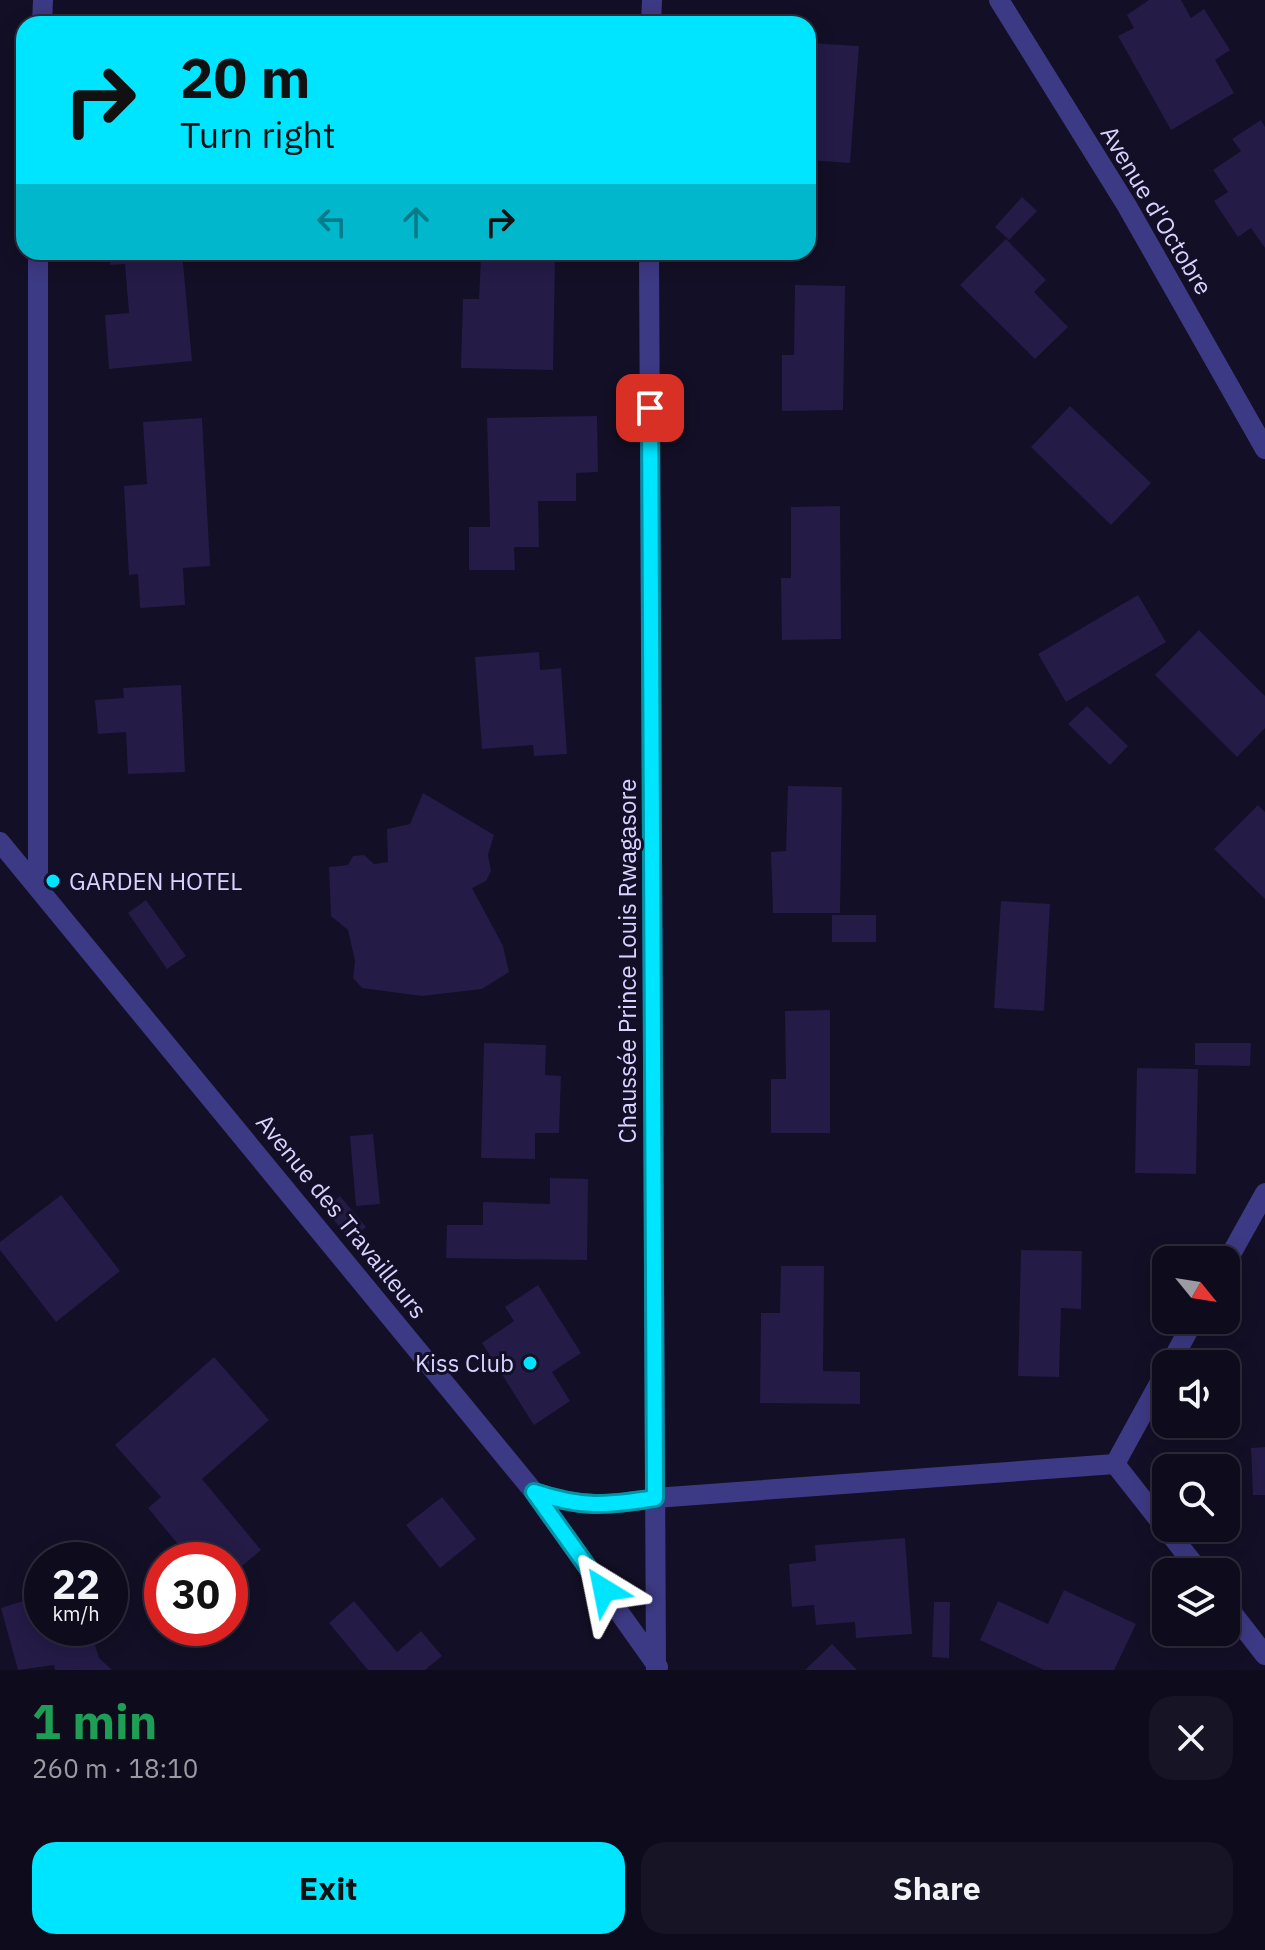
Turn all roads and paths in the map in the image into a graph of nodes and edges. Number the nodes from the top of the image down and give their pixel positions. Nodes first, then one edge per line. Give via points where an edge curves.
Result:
1 (999, 0) edge
2 (38, 260) edge
3 (649, 260) edge
4 (1265, 449) edge
5 (0, 842) edge
6 (38, 887) junction
7 (1265, 1193) edge
8 (1235, 1246) edge
9 (1152, 1397) edge
10 (1115, 1464) junction
11 (534, 1492) junction
12 (655, 1498) junction
13 (1189, 1558) edge
14 (1240, 1623) edge
15 (1265, 1655) edge
16 (657, 1668) edge

1 - 4 street, Avenue d'Octobre via 1127,206
2 - 6 street
3 - 12 street, Chaussée Prince Louis Rwagasore
5 - 6 street, Avenue des Travailleurs
6 - 11 street, Avenue des Travailleurs
7 - 8 street
9 - 10 street
10 - 12 street
10 - 13 street
11 - 12 street via 572,1504 615,1505
11 - 16 street, Avenue des Travailleurs
12 - 16 street, Chaussée Prince Louis Rwagasore
14 - 15 street

